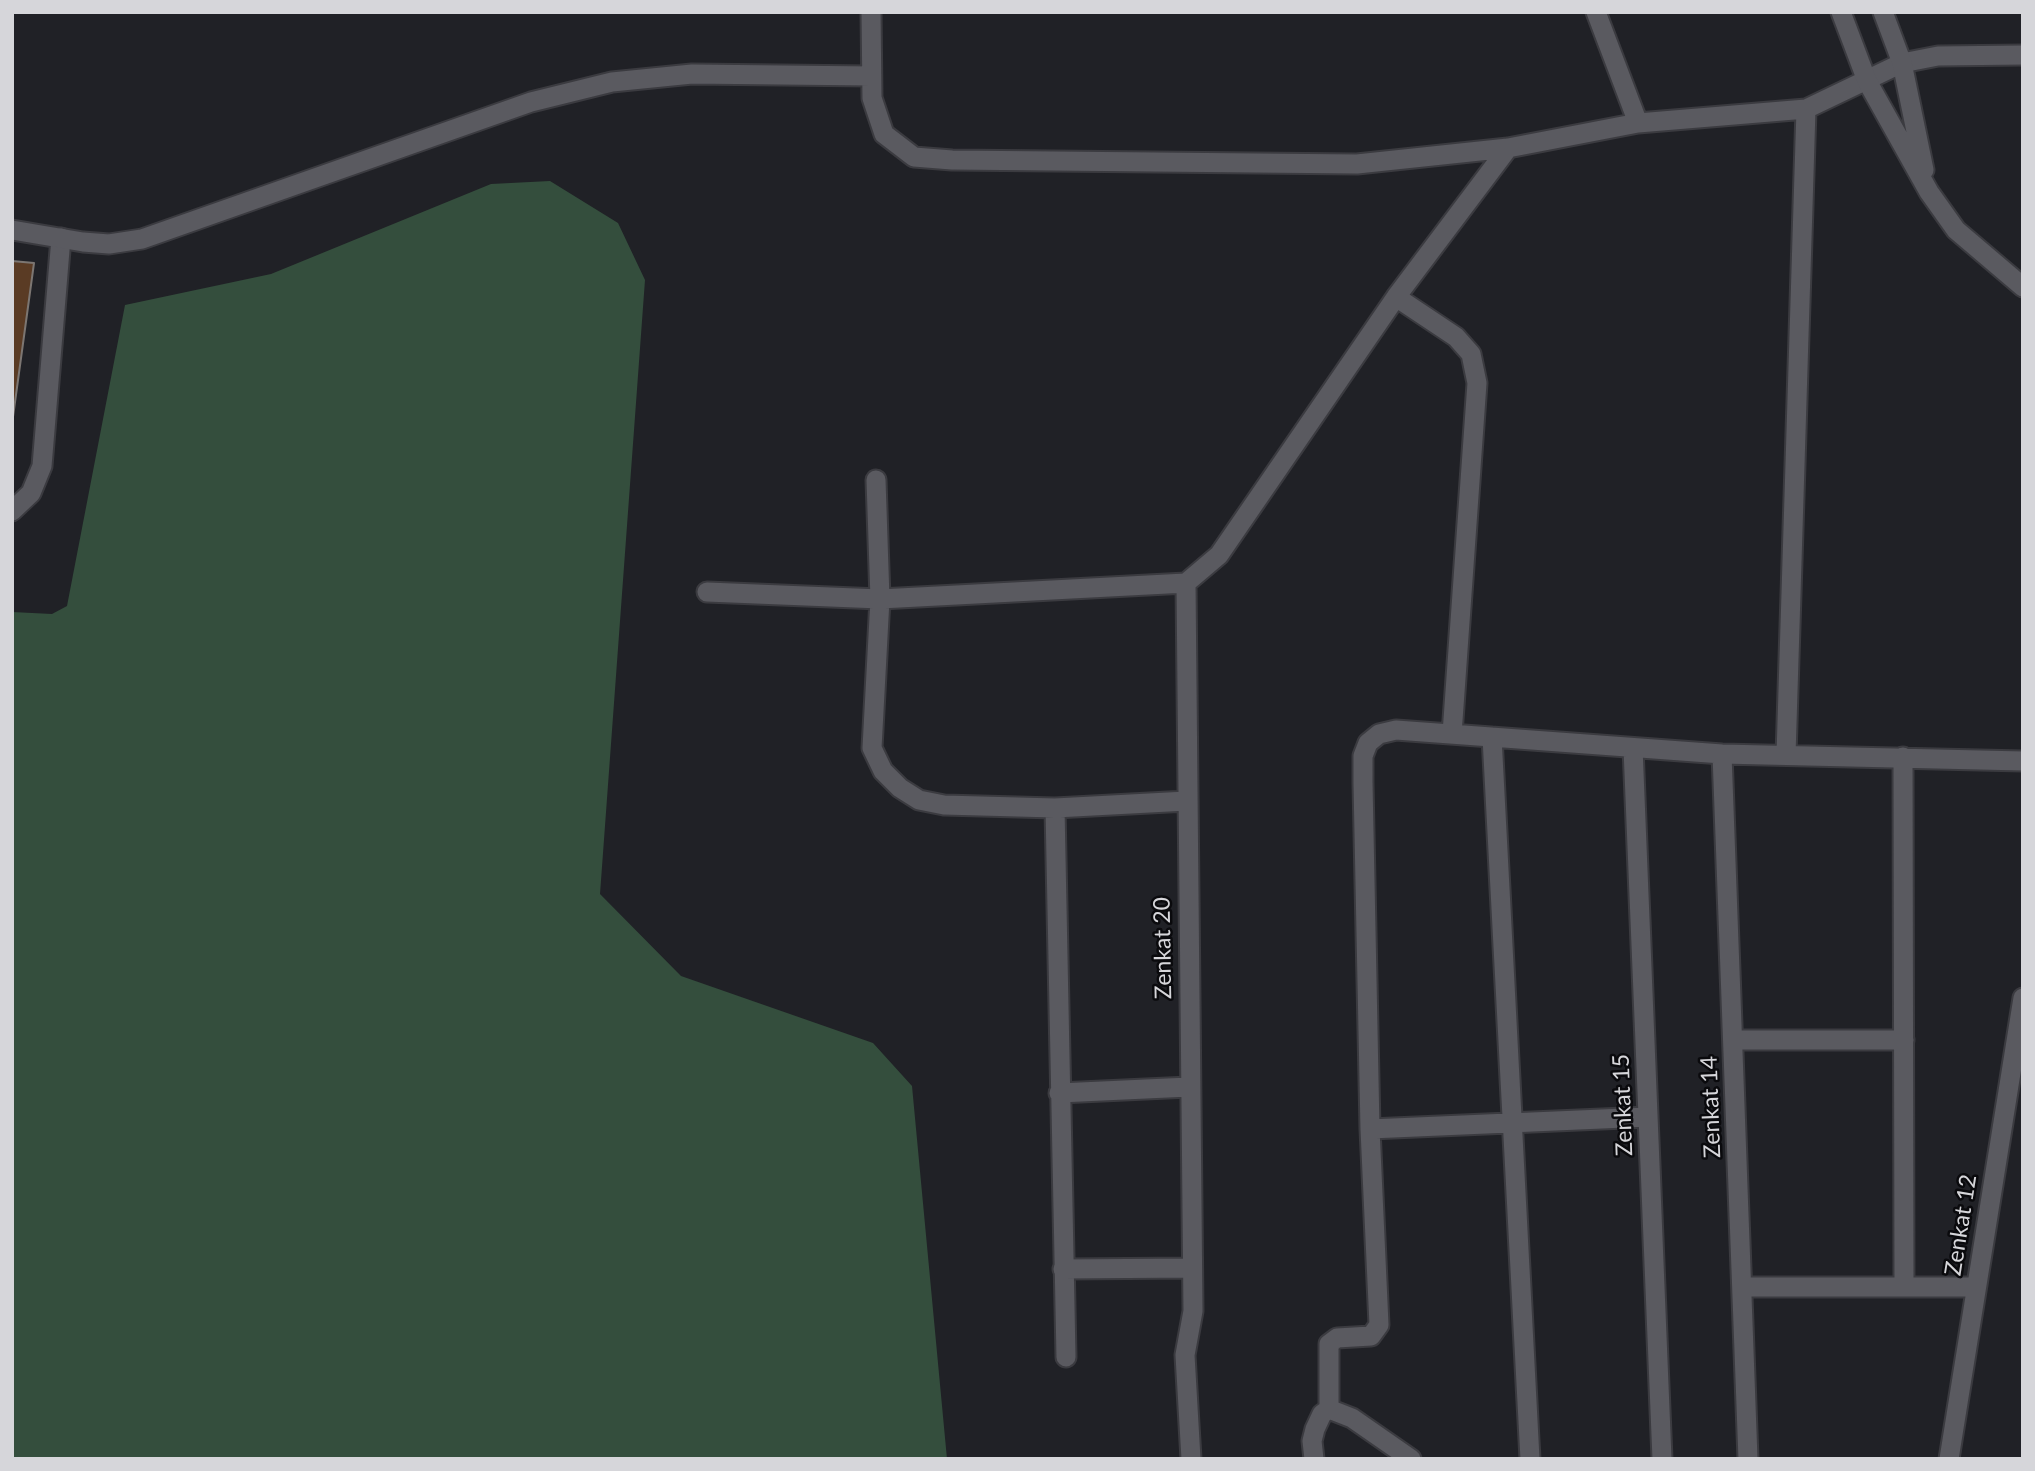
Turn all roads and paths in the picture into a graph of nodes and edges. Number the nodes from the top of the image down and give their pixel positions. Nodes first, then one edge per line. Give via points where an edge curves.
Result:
1 (871, 12) edge
2 (1596, 12) edge
3 (1841, 12) edge
4 (1883, 12) edge
5 (2023, 55) edge
6 (1902, 63) junction
7 (871, 76) junction
8 (1867, 80) junction
9 (1806, 109) junction
10 (1638, 123) junction
11 (1508, 148) junction
12 (1929, 192) junction
13 (12, 230) edge
14 (61, 238) junction
15 (2023, 287) edge
16 (1396, 297) junction
17 (876, 480) dead end
18 (12, 511) edge
19 (1186, 583) junction
20 (707, 592) dead end
21 (880, 599) junction
22 (1452, 734) junction
23 (1492, 737) junction
24 (1633, 748) junction
25 (1722, 754) junction
26 (1786, 755) junction
27 (1903, 757) junction
28 (2023, 761) edge
29 (1187, 801) junction
30 (1055, 808) junction
31 (2023, 999) edge
32 (1733, 1040) junction
33 (1904, 1040) junction
34 (1189, 1087) junction
35 (1059, 1093) junction
36 (1648, 1117) junction
37 (1512, 1121) junction
38 (1370, 1129) junction
39 (1192, 1268) junction
40 (1063, 1269) junction
41 (1741, 1287) junction
42 (1904, 1287) junction
43 (1976, 1287) junction
44 (1066, 1357) dead end
45 (1329, 1409) junction
46 (1313, 1450) edge
47 (1191, 1459) edge
48 (1411, 1459) edge
49 (1530, 1459) edge
50 (1662, 1459) edge
51 (1748, 1459) edge
52 (1949, 1459) edge

1 - 7 street
2 - 10 street
3 - 8 street
4 - 6 street
5 - 6 street via 1938,56
6 - 8 street
6 - 12 street
7 - 11 street via 872,98 884,134 914,157 1357,164
7 - 14 street via 692,74 612,82 531,102 142,239 109,244
8 - 9 street
8 - 12 street
9 - 10 street
9 - 26 street
10 - 11 street
11 - 16 street
12 - 15 street via 1956,230
13 - 14 street
14 - 18 street via 42,466 31,493
16 - 19 street via 1219,555
16 - 22 street via 1456,337 1471,354 1477,383
17 - 21 street
19 - 21 street
19 - 29 street, Zenkat 20
20 - 21 street
21 - 30 street via 872,748 883,771 919,800 944,805
22 - 23 street
22 - 38 street via 1396,730 1379,734 1368,743 1363,756
23 - 24 street
23 - 37 street
24 - 25 street
24 - 36 street, Zenkat 15
25 - 26 street
25 - 32 street, Zenkat 14
26 - 27 street
27 - 28 street
27 - 33 street
29 - 30 street
29 - 34 street, Zenkat 20
30 - 35 street
31 - 43 street, Zenkat 12
32 - 33 street
32 - 41 street, Zenkat 14
33 - 42 street
34 - 35 street
34 - 39 street, Zenkat 20
35 - 40 street
36 - 37 street
36 - 50 street, Zenkat 15
37 - 38 street
37 - 49 street
38 - 45 street via 1379,1325 1371,1336 1329,1344
39 - 40 street
39 - 47 street, Zenkat 20 via 1193,1311 1185,1355
40 - 44 street
41 - 42 street
41 - 51 street, Zenkat 14
42 - 43 street
43 - 52 street, Zenkat 12
45 - 46 street via 1318,1421
45 - 48 street via 1352,1418

